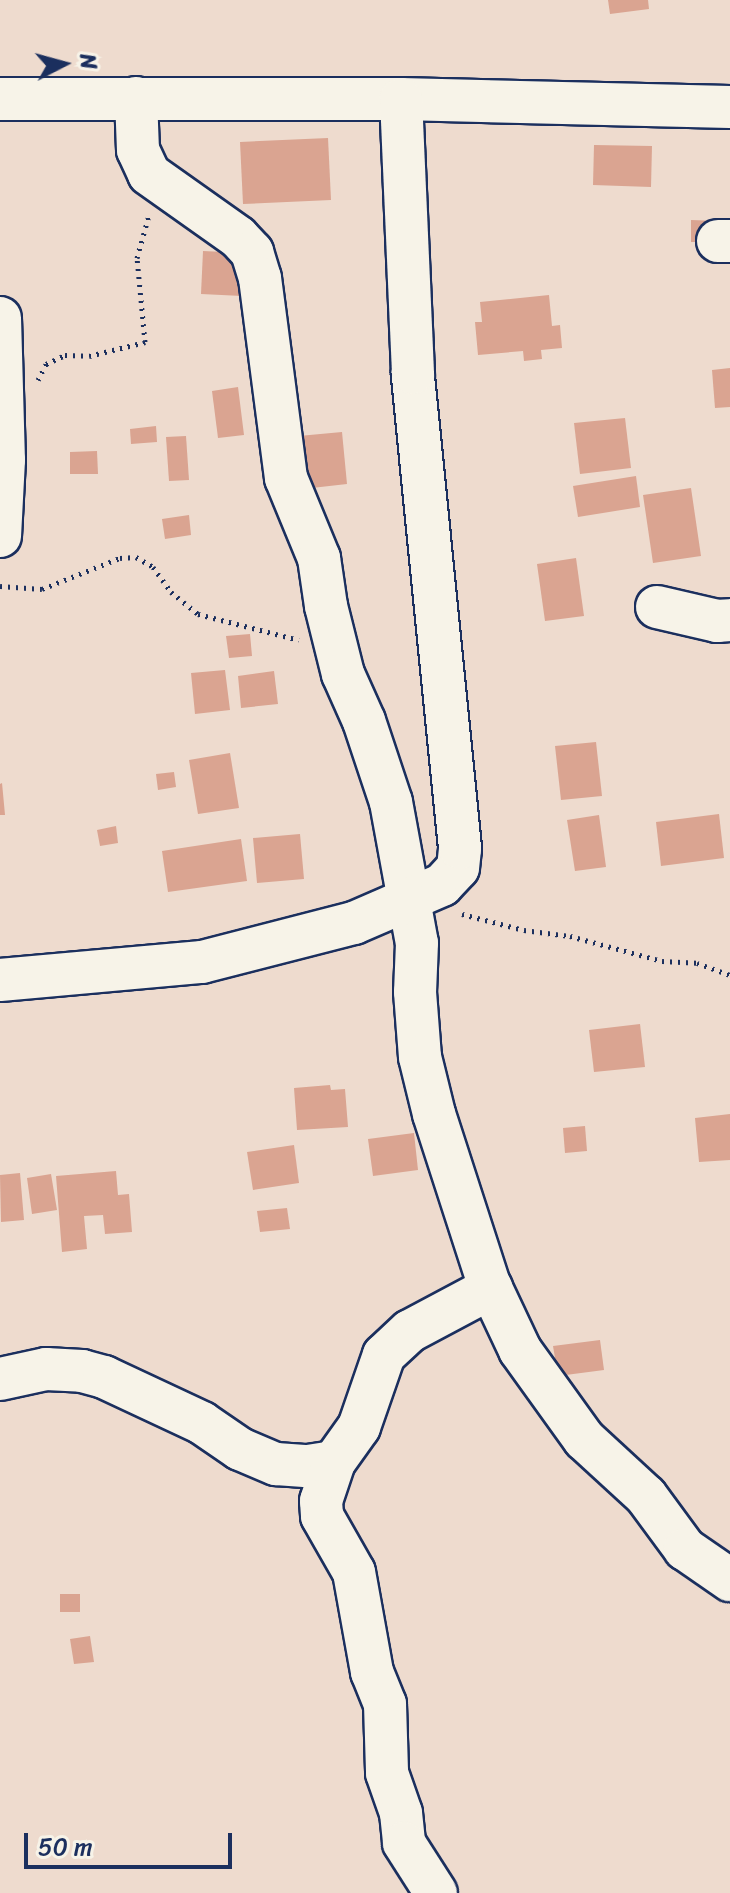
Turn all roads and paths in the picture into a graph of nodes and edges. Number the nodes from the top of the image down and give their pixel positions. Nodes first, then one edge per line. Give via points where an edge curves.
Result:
1 (136, 98) junction
2 (0, 99) edge
3 (401, 99) junction
4 (730, 107) edge
5 (161, 182) junction
6 (0, 318) edge
7 (35, 391) dead end
8 (0, 536) edge
9 (0, 586) edge
10 (657, 607) dead end
11 (730, 620) edge
12 (335, 643) junction
13 (412, 904) junction
14 (730, 975) edge
15 (0, 980) edge
16 (491, 1288) junction
17 (0, 1379) edge
18 (334, 1462) junction
19 (730, 1580) edge
20 (436, 1893) edge

1 - 2 street
1 - 3 street
1 - 5 street via 138,150 149,174
3 - 4 street
3 - 13 street via 413,373 460,848 458,868
5 - 7 path via 137,258 145,342 89,356 65,355 46,364
5 - 12 street via 252,252 260,278 286,478 319,558
6 - 8 street
9 - 12 path via 42,589 120,558 136,557 153,567 171,592 198,614 268,634
10 - 11 street
12 - 13 street via 391,802
13 - 14 path via 662,961 697,963
13 - 15 street via 202,962
13 - 16 street via 420,1057
16 - 18 street via 410,1331 384,1355 359,1427
16 - 19 street via 520,1350 584,1439 646,1496 685,1549
17 - 18 street via 46,1369 82,1371 202,1423 240,1449 276,1464
18 - 20 street via 321,1501 322,1516 354,1572 372,1672 385,1704 387,1773 401,1813 404,1843

